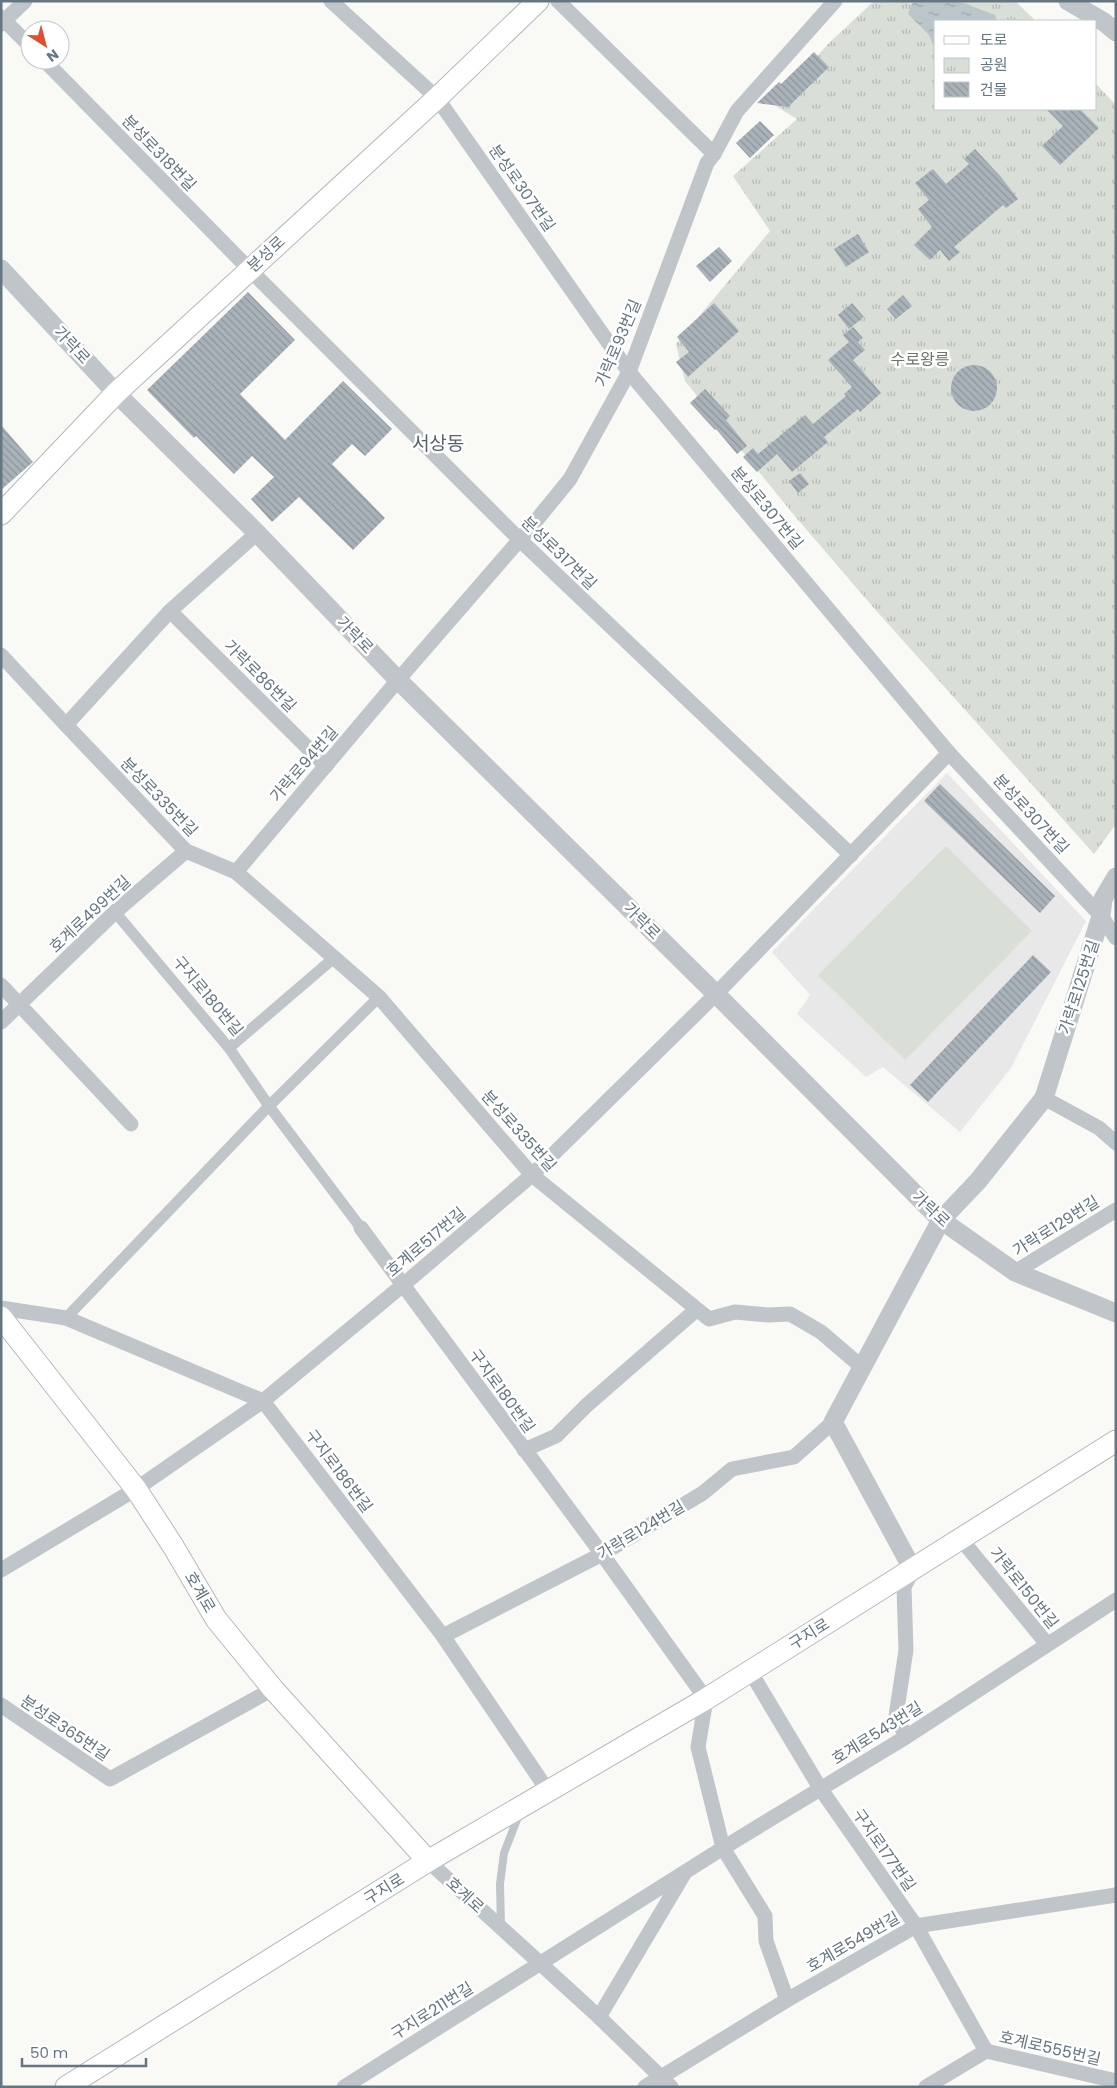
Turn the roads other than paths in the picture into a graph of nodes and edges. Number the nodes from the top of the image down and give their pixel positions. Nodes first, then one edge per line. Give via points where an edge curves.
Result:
1 (25, 1) edge
2 (331, 1) edge
3 (538, 1) edge
4 (558, 1) edge
5 (835, 1) edge
6 (1068, 1) edge
7 (3, 21) edge
8 (1112, 23) edge
9 (20, 37) edge
10 (54, 70) edge
11 (437, 98) junction
12 (714, 154) junction
13 (1, 269) edge
14 (250, 270) junction
15 (629, 372) junction
16 (116, 393) junction
17 (1, 514) edge
18 (257, 533) junction
19 (520, 540) junction
20 (170, 611) junction
21 (1, 655) edge
22 (398, 680) junction
23 (66, 726) junction
24 (949, 753) junction
25 (326, 766) junction
26 (186, 851) junction
27 (851, 855) junction
28 (236, 872) junction
29 (1116, 877) edge
30 (1107, 902) edge
31 (115, 912) junction
32 (1116, 938) edge
33 (335, 958) junction
34 (1, 985) edge
35 (716, 994) junction
36 (379, 996) junction
37 (19, 1005) junction
38 (1, 1022) edge
39 (230, 1048) junction
40 (1044, 1098) junction
41 (268, 1106) junction
42 (131, 1124) dead end
43 (1116, 1142) edge
44 (532, 1175) junction
45 (1116, 1210) edge
46 (941, 1220) junction
47 (361, 1228) joint
48 (1015, 1272) junction
49 (403, 1286) junction
50 (1, 1308) edge
51 (696, 1310) junction
52 (1116, 1313) edge
53 (1, 1317) edge
54 (66, 1318) junction
55 (863, 1368) junction
56 (263, 1401) junction
57 (833, 1422) junction
58 (1116, 1441) edge
59 (524, 1450) junction
60 (136, 1489) junction
61 (960, 1538) junction
62 (602, 1554) junction
63 (1, 1570) edge
64 (913, 1570) junction
65 (1116, 1600) edge
66 (443, 1636) junction
67 (1047, 1644) junction
68 (750, 1671) junction
69 (273, 1689) junction
70 (706, 1698) junction
71 (1, 1705) edge
72 (906, 1737) junction
73 (820, 1788) junction
74 (548, 1791) junction
75 (522, 1806) junction
76 (723, 1848) junction
77 (428, 1862) junction
78 (686, 1871) junction
79 (1116, 1895) edge
80 (916, 1926) junction
81 (502, 1929) junction
82 (540, 1965) junction
83 (787, 2000) junction
84 (599, 2017) junction
85 (986, 2051) junction
86 (1116, 2081) edge
87 (666, 2082) edge
88 (66, 2087) edge
89 (344, 2087) edge
90 (645, 2087) edge
91 (926, 2087) edge

1 - 7 street
2 - 11 street, 분성로307번길
3 - 11 main road, 분성로
4 - 12 street
5 - 12 street, 가락로93번길 via 737,111
6 - 8 street
7 - 9 street
10 - 14 street, 분성로318번길
11 - 14 main road, 분성로
11 - 15 street, 분성로307번길
12 - 15 street, 가락로93번길 via 706,163
13 - 16 street, 가락로
14 - 16 main road, 분성로
14 - 19 street, 분성로317번길
15 - 19 street, 가락로93번길 via 570,479
15 - 24 street, 분성로307번길
16 - 17 main road, 분성로
16 - 18 street, 가락로
18 - 20 street
18 - 22 street, 가락로
19 - 22 street, 가락로93번길
19 - 27 street, 분성로317번길
20 - 23 street
20 - 25 street, 가락로86번길
21 - 23 street, 분성로335번길
22 - 25 street, 가락로94번길
22 - 35 street, 가락로
23 - 26 street, 분성로335번길
24 - 27 street
24 - 30 street, 분성로307번길
25 - 28 street, 가락로94번길
26 - 28 street, 분성로335번길
26 - 31 street, 호계로499번길
27 - 35 street
28 - 33 street, 분성로335번길
29 - 30 street, 가락로125번길
30 - 32 street, 분성로307번길
30 - 40 street, 가락로125번길
31 - 37 street, 호계로499번길
31 - 39 street, 구지로180번길
33 - 36 street, 분성로335번길
33 - 39 street
34 - 37 street
35 - 44 street, 호계로517번길
35 - 46 street, 가락로
36 - 41 street
36 - 44 street, 분성로335번길
37 - 38 street, 호계로499번길
37 - 42 street
39 - 41 street, 구지로180번길
40 - 43 street via 1099,1128
40 - 46 street, 가락로125번길 via 978,1181
41 - 47 street, 구지로180번길
41 - 54 street
44 - 49 street, 호계로517번길
44 - 51 street, 분성로335번길
45 - 48 street, 가락로129번길
46 - 48 street, 가락로
46 - 55 street, 가락로124번길
47 - 49 street, 구지로180번길
48 - 52 street, 가락로
49 - 56 street, 호계로517번길
49 - 59 street, 구지로180번길
50 - 54 street, 구지로186번길
51 - 55 street, 분성로335번길 via 710,1319 735,1312 790,1314 821,1332
51 - 59 street via 586,1405 556,1436
53 - 60 main road, 호계로
54 - 56 street, 구지로186번길
55 - 57 street, 가락로124번길
56 - 60 street, 호계로517번길
56 - 66 street, 구지로186번길
57 - 62 street, 가락로124번길 via 794,1457 732,1469 703,1493
57 - 64 street
58 - 61 main road, 구지로
59 - 62 street, 구지로180번길
60 - 63 street
60 - 69 main road, 호계로 via 216,1619
61 - 64 main road, 구지로
61 - 67 street, 가락로150번길
62 - 66 street, 가락로124번길
62 - 70 street, 구지로180번길
64 - 68 main road, 구지로
64 - 72 street via 904,1587 906,1650 896,1716
65 - 67 street, 가락로150번길
66 - 74 street, 구지로186번길
67 - 72 street, 호계로543번길
68 - 70 main road, 구지로
68 - 73 street, 구지로177번길
69 - 71 street, 분성로365번길 via 110,1779
69 - 77 main road, 호계로
70 - 74 main road, 구지로
70 - 76 street via 698,1748
72 - 73 street, 호계로543번길
73 - 76 street, 호계로543번길
73 - 80 street, 구지로177번길
74 - 75 main road, 구지로
75 - 77 main road, 구지로
75 - 81 lane via 504,1853 500,1884
76 - 78 street, 호계로543번길
76 - 83 street via 765,1916 766,1941
77 - 81 street, 호계로
77 - 88 main road, 구지로
78 - 82 street, 호계로543번길
78 - 84 street, 호계로543번길
79 - 80 street, 호계로549번길
80 - 83 street, 호계로549번길
80 - 85 street, 구지로177번길
81 - 82 street, 호계로
82 - 84 street, 호계로
82 - 89 street, 구지로211번길
83 - 87 street, 호계로549번길
84 - 87 street, 호계로
85 - 86 street, 호계로555번길
85 - 91 street, 호계로555번길
87 - 90 street

